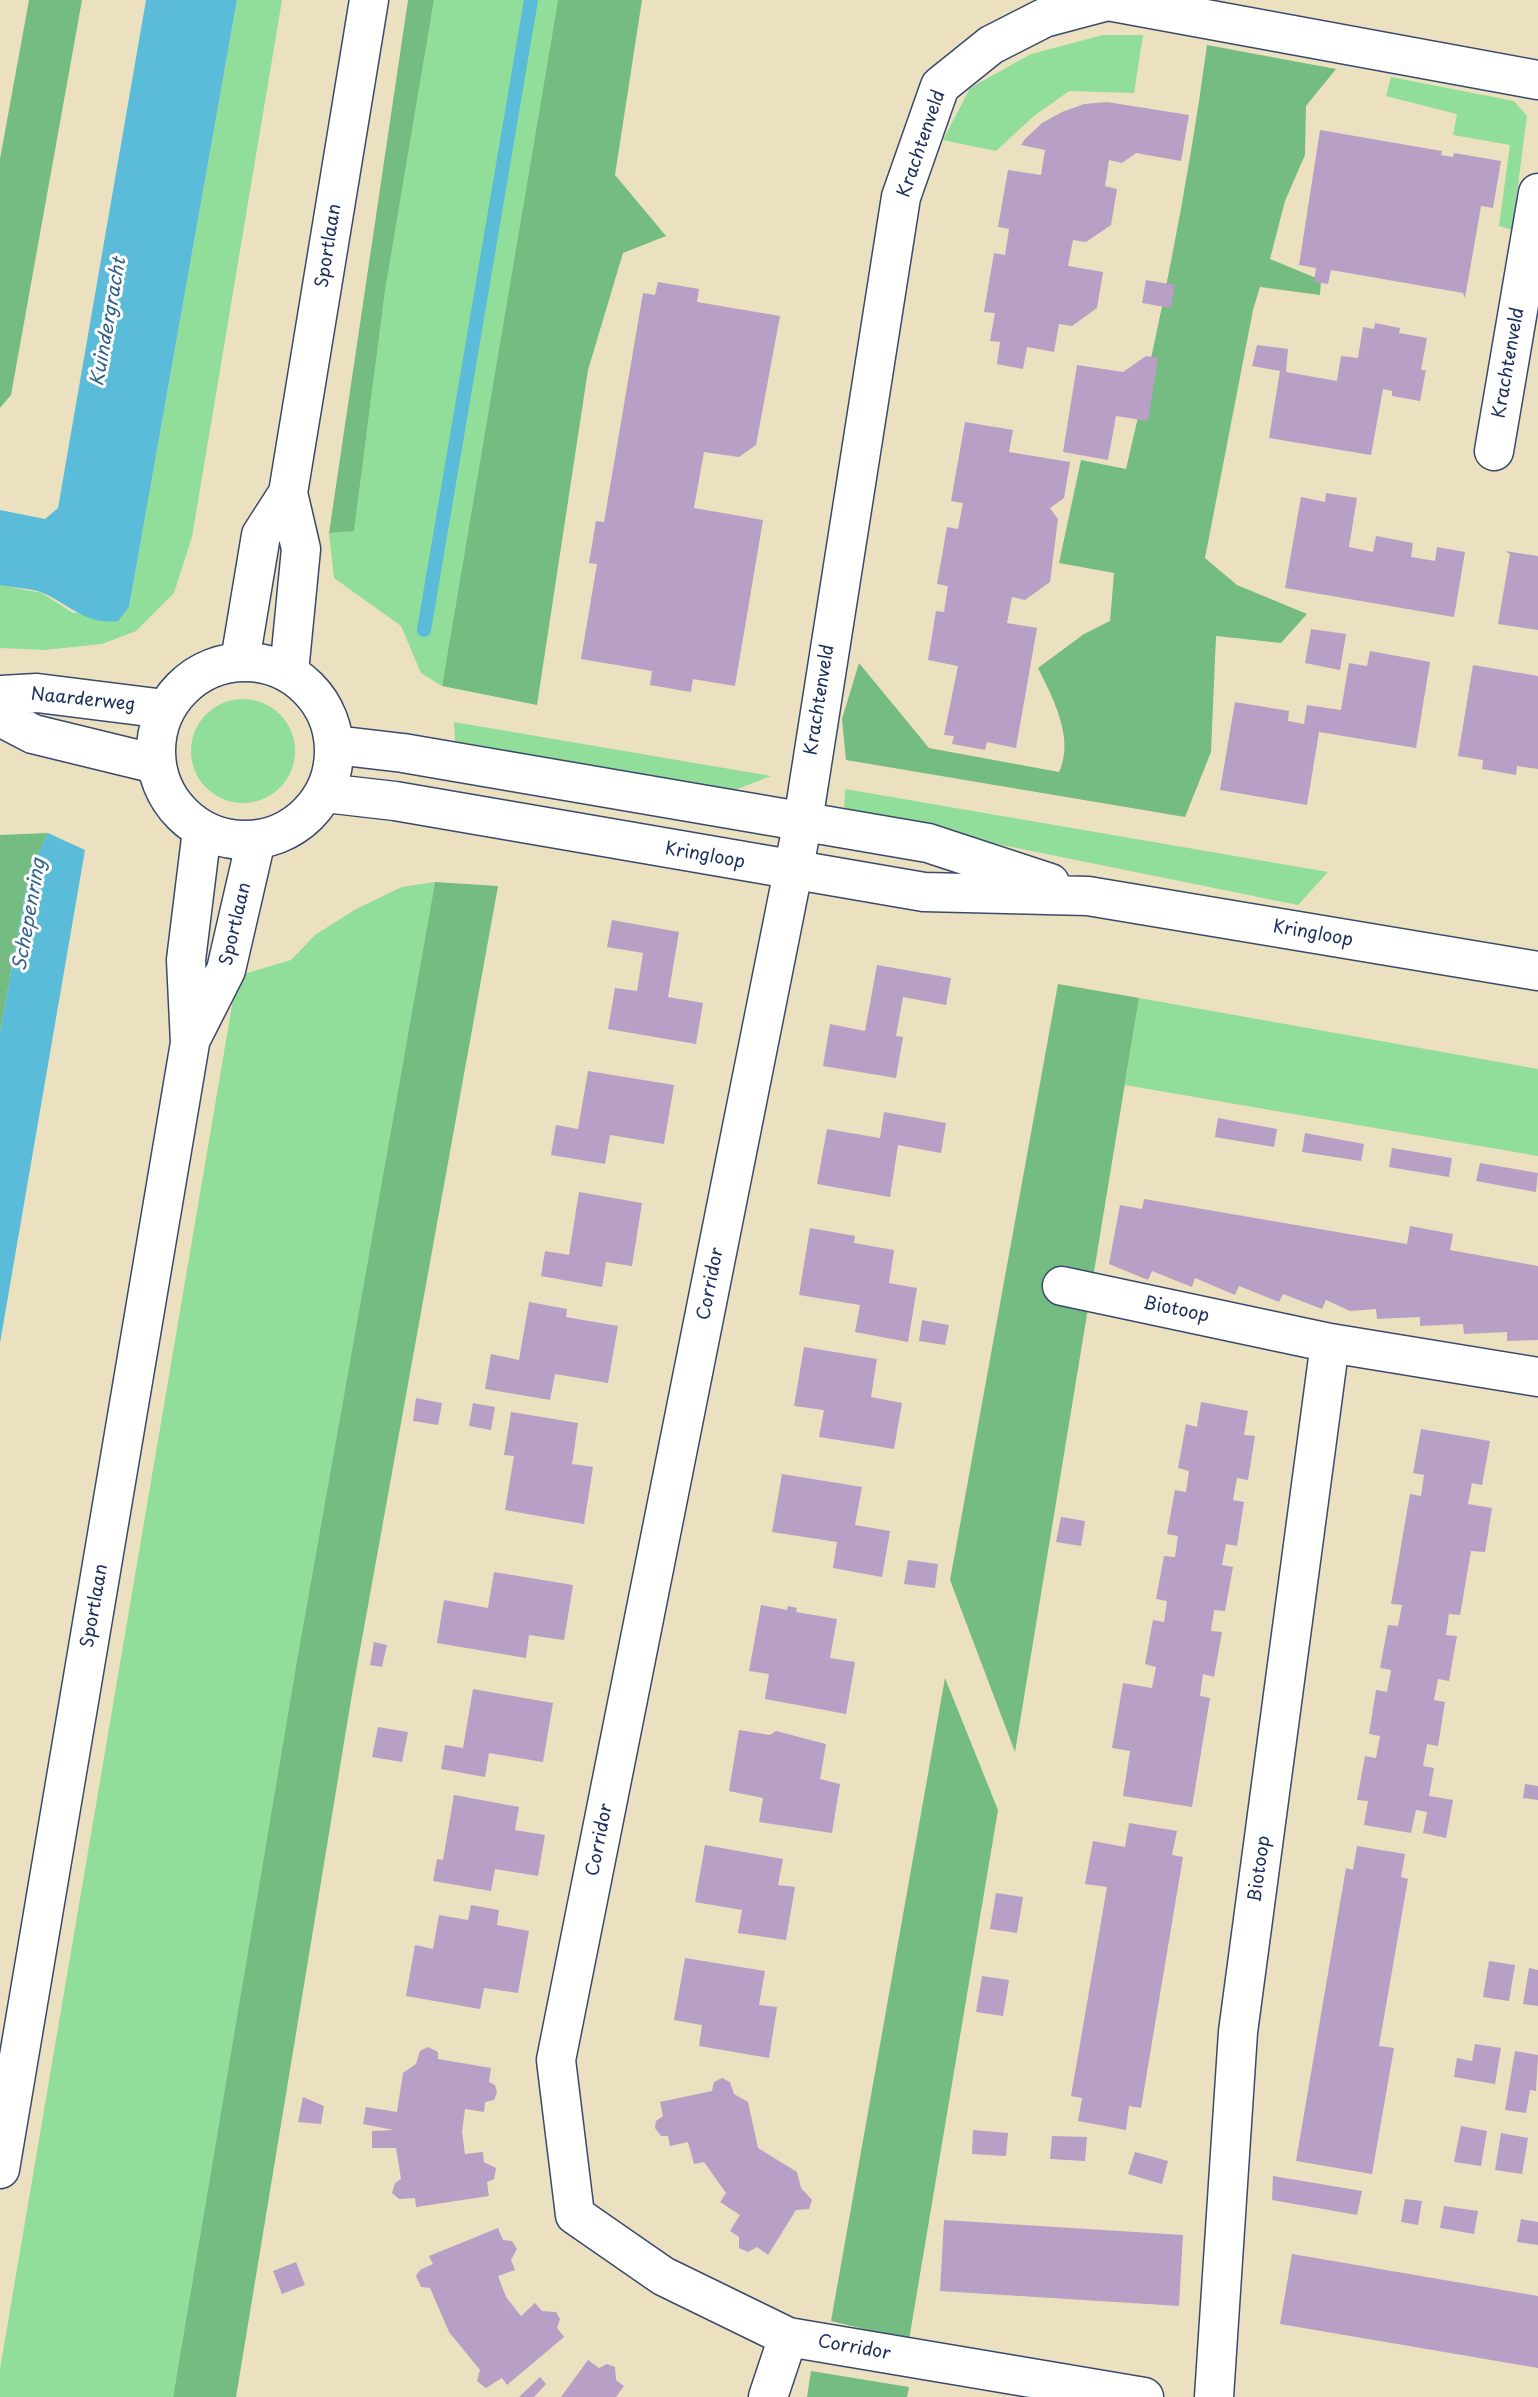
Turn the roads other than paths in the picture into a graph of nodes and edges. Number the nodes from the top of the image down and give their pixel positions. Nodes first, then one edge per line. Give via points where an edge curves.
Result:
1 (369, 0) edge
2 (1538, 80) edge
3 (1538, 193) edge
4 (1494, 451) dead end
5 (288, 493) junction
6 (240, 661) junction
7 (289, 672) junction
8 (0, 695) edge
9 (165, 709) junction
10 (0, 717) edge
11 (335, 745) junction
12 (156, 764) junction
13 (325, 793) junction
14 (803, 821) junction
15 (202, 830) junction
16 (256, 840) junction
17 (793, 872) junction
18 (1088, 896) junction
19 (1538, 971) edge
20 (190, 1043) junction
21 (1062, 1286) dead end
22 (1330, 1343) junction
23 (1538, 1377) edge
24 (0, 2169) edge
25 (788, 2337) junction
26 (768, 2397) edge
27 (1144, 2397) edge
28 (1214, 2397) edge

1 - 5 street, Sportlaan
2 - 14 street, Krachtenveld via 1108,1 1044,18 991,45 940,86 901,198
3 - 4 street, Krachtenveld
5 - 6 street, Sportlaan via 261,536
5 - 7 street, Sportlaan via 301,549
6 - 7 street via 265,663
6 - 9 street via 210,668 192,679
7 - 11 street via 323,707
8 - 9 street, Naarderweg via 37,693
9 - 12 street via 156,736
10 - 12 street, Naarderweg via 33,734
11 - 13 street
11 - 14 street, Kringloop
12 - 15 street via 164,791 180,813
13 - 16 street via 308,815 283,833
13 - 17 street, Kringloop
14 - 17 street, Krachtenveld
14 - 18 street, Kringloop via 928,843
15 - 16 street via 228,839
15 - 20 street, Sportlaan via 186,960
16 - 20 street, Sportlaan via 226,970
17 - 18 street, Kringloop via 924,892
17 - 25 street, Corridor via 556,2060 575,2215 663,2276
18 - 19 street, Kringloop
20 - 24 street, Sportlaan
21 - 22 street, Biotoop
22 - 23 street, Biotoop
22 - 28 street, Biotoop via 1238,2032
25 - 26 street
25 - 27 street, Corridor

